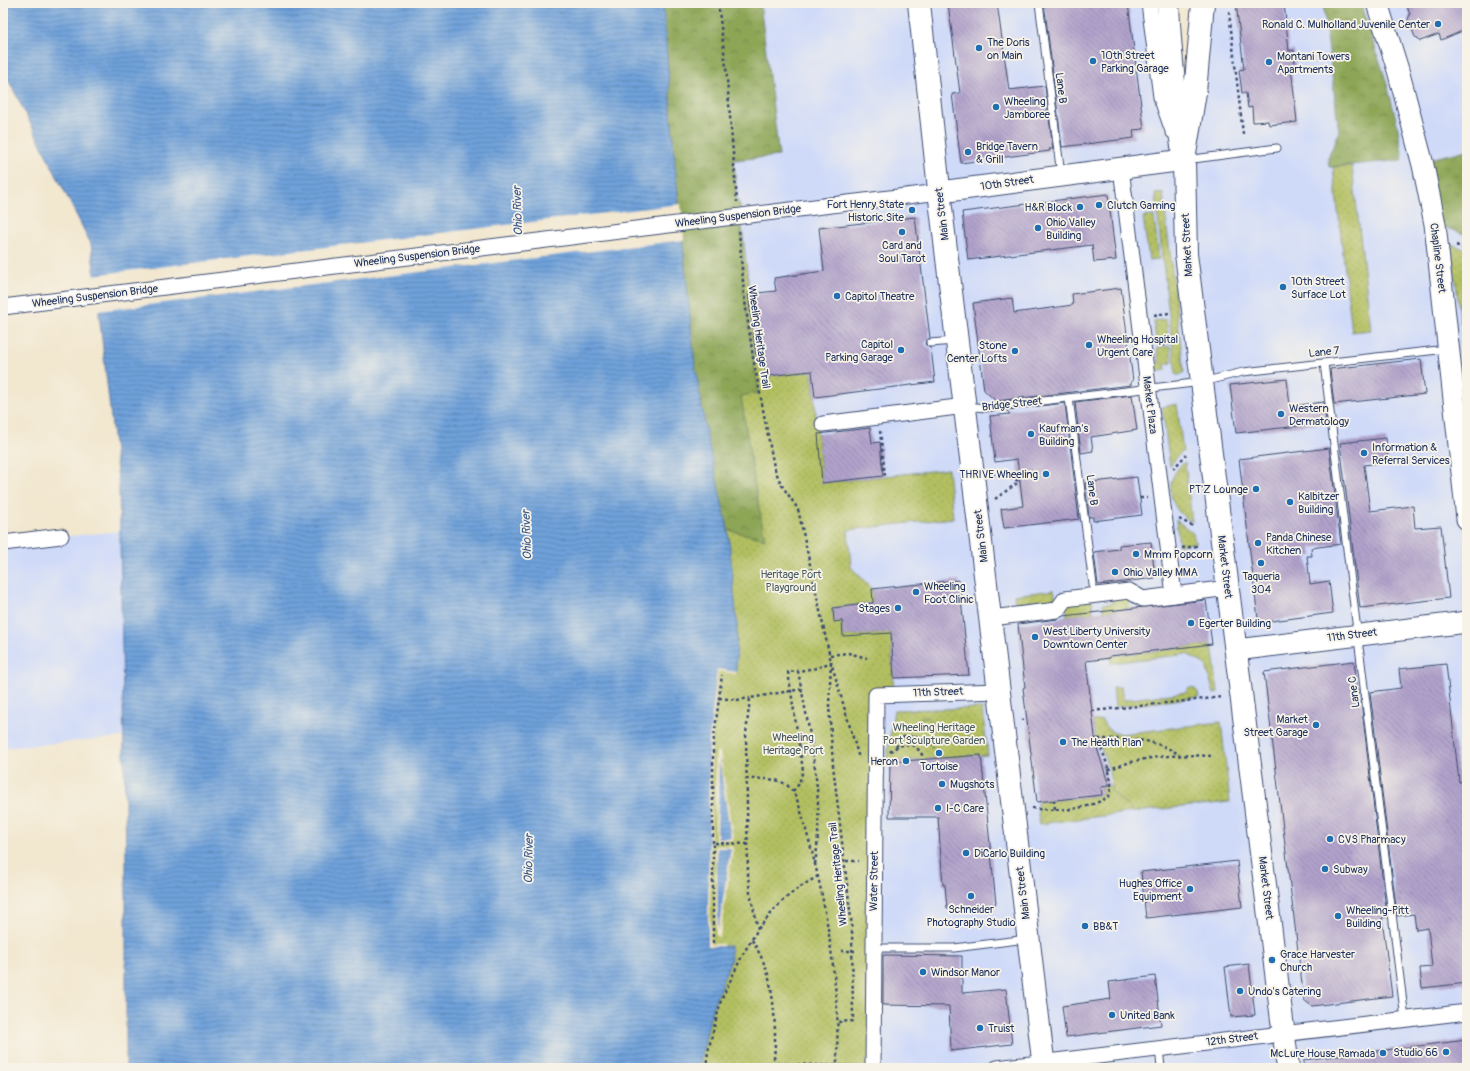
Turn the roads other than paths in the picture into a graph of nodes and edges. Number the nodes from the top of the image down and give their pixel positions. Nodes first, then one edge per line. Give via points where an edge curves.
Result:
1 (919, 3) edge
2 (1039, 3) edge
3 (1149, 3) edge
4 (1168, 3) edge
5 (1203, 3) edge
6 (1377, 3) edge
7 (1277, 148) dead end
8 (1184, 160) junction
9 (1121, 168) junction
10 (1061, 175) junction
11 (940, 192) junction
12 (831, 205) joint
13 (3, 307) edge
14 (958, 340) junction
15 (930, 343) dead end
16 (1449, 349) junction
17 (1324, 362) junction
18 (1202, 382) junction
19 (1148, 389) junction
20 (1069, 398) junction
21 (965, 406) junction
22 (823, 424) dead end
23 (1467, 520) edge
24 (60, 536) dead end
25 (3, 543) edge
26 (1093, 585) dead end
27 (1228, 588) junction
28 (1174, 595) junction
29 (991, 618) junction
30 (1467, 622) edge
31 (1358, 635) junction
32 (1236, 650) junction
33 (999, 690) junction
34 (876, 695) joint
35 (1029, 939) junction
36 (874, 948) junction
37 (1467, 1012) edge
38 (1405, 1019) junction
39 (1284, 1033) junction
40 (1159, 1048) junction
41 (1044, 1065) edge
42 (873, 1068) edge
43 (998, 1068) edge
44 (1161, 1068) edge
45 (1288, 1068) edge

1 - 11 main road, Main Street
2 - 10 lane, Lane B
3 - 8 street, Market Street via 1161,97
4 - 8 main road via 1174,98
5 - 8 main road, Market Street via 1195,92
6 - 16 street, Chapline Street via 1423,165 1435,224
7 - 8 lane
8 - 9 street, 10th Street
8 - 18 main road, Market Street via 1186,254
9 - 10 street, 10th Street
9 - 19 street, Market Plaza
10 - 11 street, 10th Street
11 - 12 street, 10th Street
11 - 14 main road, Main Street
12 - 13 street, Wheeling Suspension Bridge, bridge
14 - 15 lane
14 - 21 main road, Main Street
16 - 17 lane, Lane 7
16 - 23 street, Chapline Street
17 - 18 lane, Lane 7 via 1243,372
17 - 31 lane, Lane C
18 - 19 lane, Bridge Street
18 - 27 main road, Market Street
19 - 20 lane, Bridge Street
19 - 28 street, Market Plaza
20 - 21 lane, Bridge Street via 984,408
20 - 26 lane, Lane B
21 - 22 street, Bridge Street
21 - 29 main road, Main Street
24 - 25 street
27 - 28 street
27 - 32 main road, Market Street
28 - 29 street via 1143,599 1129,591 1065,599 1057,610
29 - 33 main road, Main Street
30 - 31 street, 11th Street
31 - 32 street, 11th Street
31 - 38 lane, Lane C
32 - 39 main road, Market Street
33 - 34 street, 11th Street
33 - 35 main road, Main Street
34 - 36 street, Water Street
35 - 36 lane via 954,948
35 - 41 main road, Main Street
36 - 42 street, Water Street
37 - 38 street, 12th Street
38 - 39 street, 12th Street
39 - 40 street, 12th Street
39 - 45 main road, Market Street
40 - 41 street, 12th Street
40 - 44 lane
41 - 43 street, 12th Street

